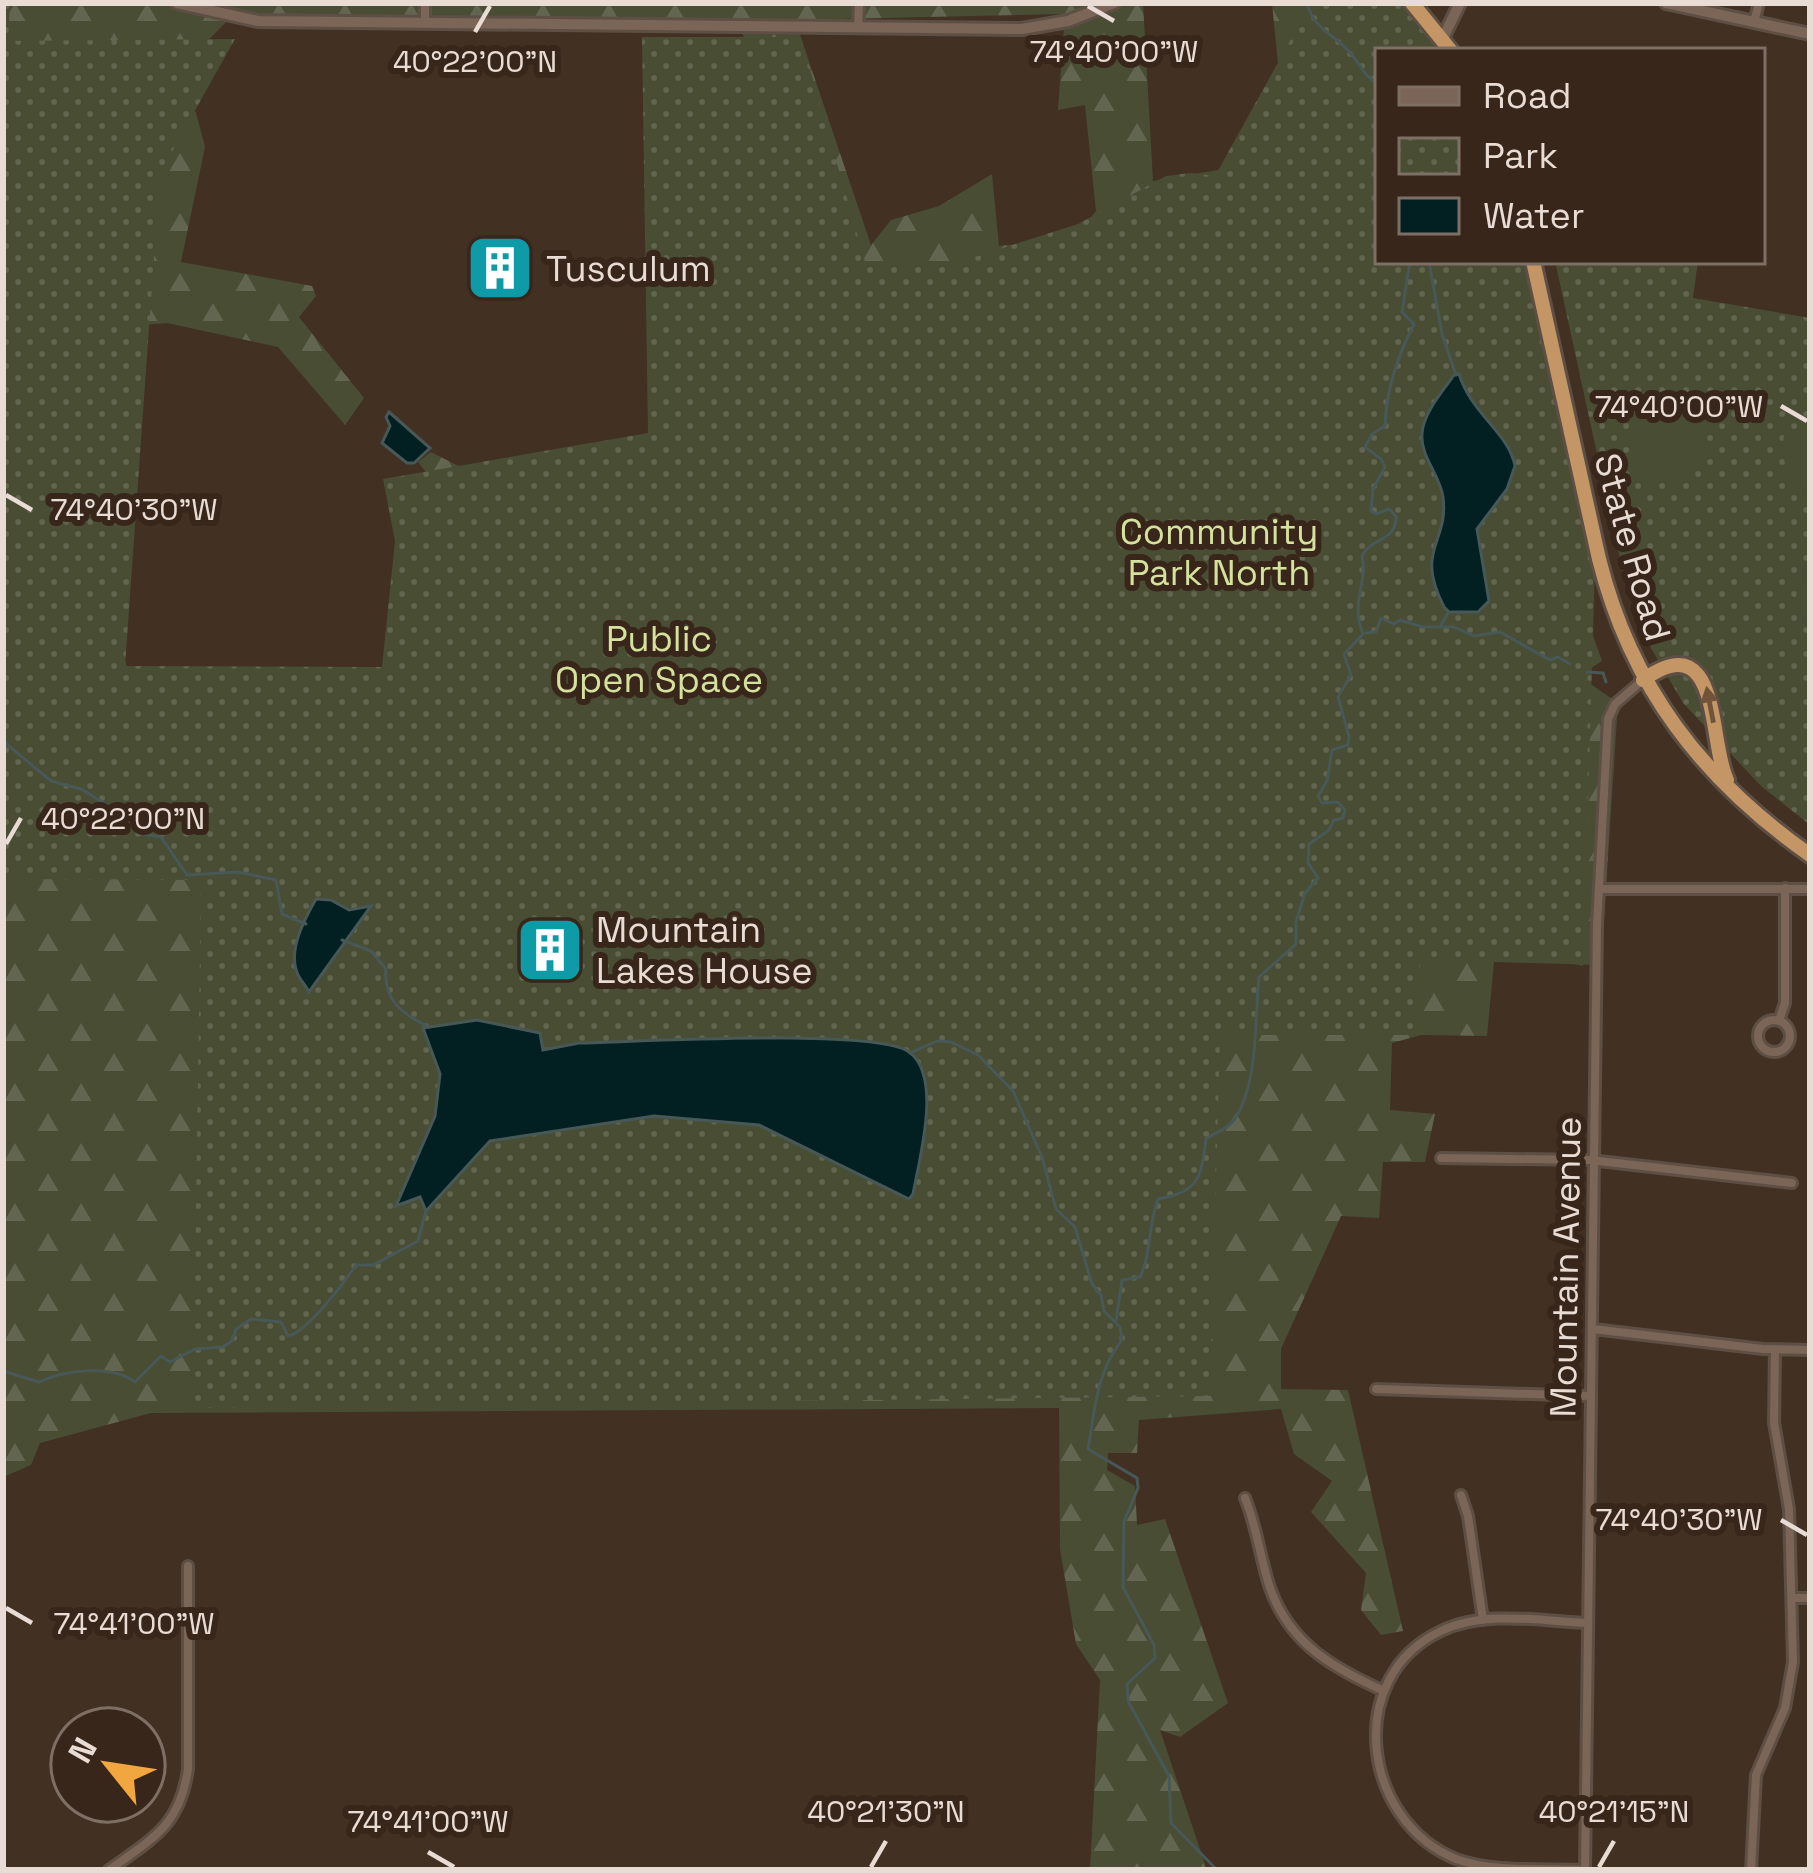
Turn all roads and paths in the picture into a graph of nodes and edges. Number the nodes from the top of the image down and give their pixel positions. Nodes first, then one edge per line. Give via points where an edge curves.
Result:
1 (177, 3) edge
2 (424, 3) edge
3 (859, 3) edge
4 (1114, 3) edge
5 (1412, 3) edge
6 (1460, 3) edge
7 (1666, 3) edge
8 (1759, 3) edge
9 (1754, 22) junction
10 (424, 23) junction
11 (858, 27) junction
12 (1810, 34) edge
13 (1447, 45) edge
14 (1534, 264) edge
15 (1643, 680) junction
16 (1738, 793) junction
17 (1810, 855) edge
18 (1785, 888) junction
19 (1599, 889) junction
20 (1810, 889) edge
21 (1779, 1021) junction
22 (1441, 1158) dead end
23 (1595, 1163) junction
24 (1792, 1183) dead end
25 (1592, 1329) junction
26 (1774, 1349) junction
27 (1810, 1350) edge
28 (1376, 1389) dead end
29 (1591, 1396) junction
30 (1461, 1495) dead end
31 (1245, 1498) dead end
32 (188, 1566) dead end
33 (1792, 1598) junction
34 (1810, 1598) edge
35 (1483, 1620) junction
36 (1587, 1623) junction
37 (1384, 1691) junction
38 (1474, 1868) edge
39 (109, 1870) edge
40 (1585, 1870) edge
41 (1751, 1870) edge

1 - 10 street via 258,21
2 - 10 street
3 - 11 street
4 - 11 street via 1022,29
5 - 13 highway
6 - 13 street
7 - 9 street
8 - 9 street
9 - 12 street
10 - 11 street
14 - 15 highway, State Road via 1610,604
15 - 16 highway, State Road
16 -> 15 highway via 1721,767 1703,680 1679,666
15 - 19 street, Mountain Avenue via 1608,719
16 - 17 highway, State Road
18 - 19 street
18 - 20 street
18 - 21 street
19 - 23 street, Mountain Avenue
21 - 21 street via 1760,1031 1769,1051 1790,1039
22 - 23 street
23 - 24 street
23 - 25 street, Mountain Avenue
25 - 26 street
25 - 29 street, Mountain Avenue
26 - 27 street
26 - 33 street
28 - 29 street
29 - 36 street, Mountain Avenue
30 - 35 street
31 - 37 street via 1271,1591 1297,1636 1330,1666
32 - 39 street via 184,1799 163,1830
33 - 34 street
33 - 41 street via 1791,1685 1756,1774
35 - 36 street
35 - 37 street via 1421,1642
36 - 40 street, Mountain Avenue
37 - 38 street via 1376,1752 1392,1804 1423,1840
38 - 40 street

